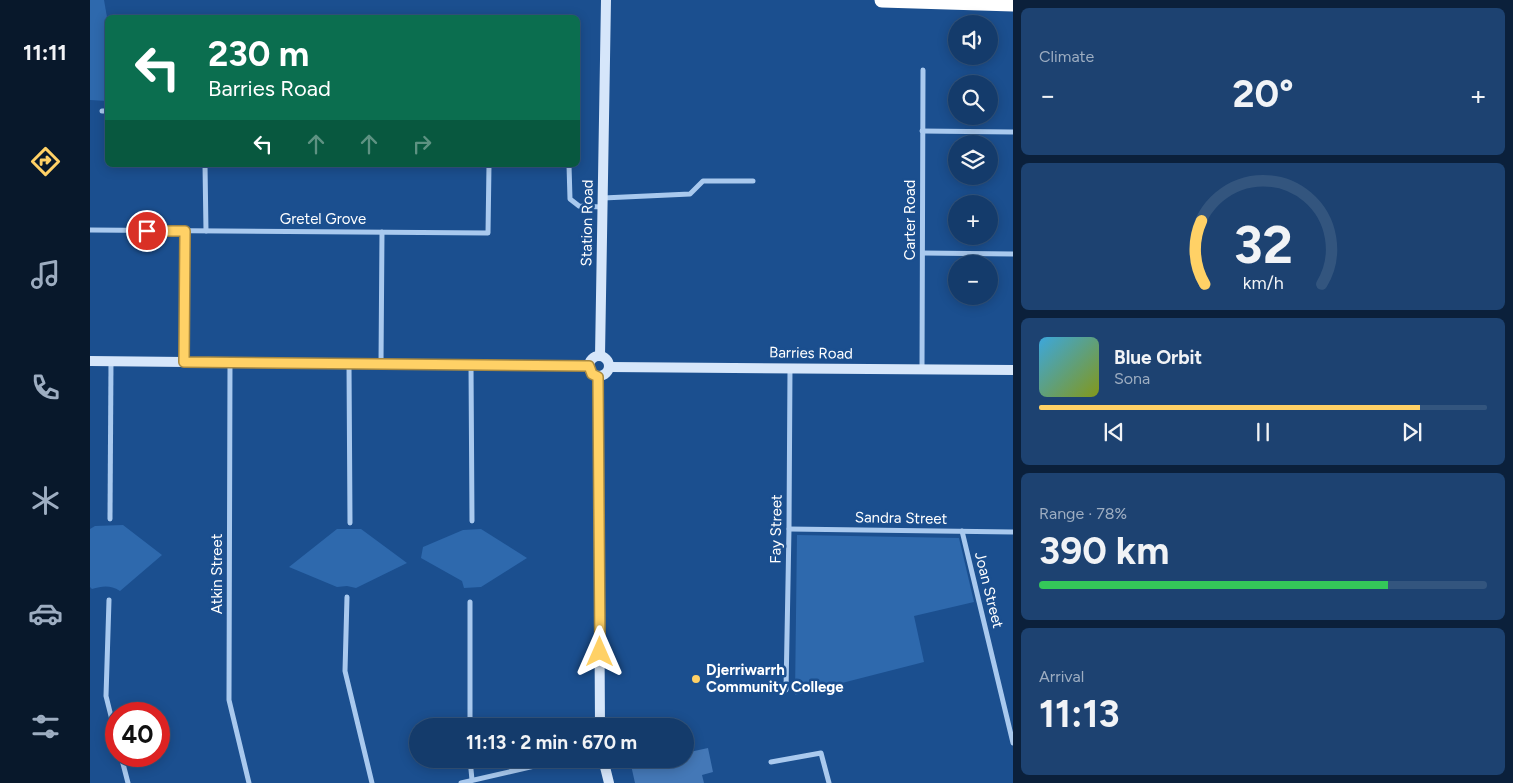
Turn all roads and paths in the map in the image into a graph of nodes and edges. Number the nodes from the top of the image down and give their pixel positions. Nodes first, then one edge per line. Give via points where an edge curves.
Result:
1 (882, 0) edge
2 (606, 4) edge
3 (1013, 4) edge
4 (923, 70) dead end
5 (922, 131) junction
6 (1013, 132) edge
7 (205, 167) edge
8 (489, 167) edge
9 (569, 167) edge
10 (753, 181) dead end
11 (603, 203) junction
12 (90, 230) edge
13 (185, 231) junction
14 (206, 231) junction
15 (382, 232) junction
16 (923, 253) junction
17 (1013, 254) edge
18 (600, 356) junction
19 (90, 361) edge
20 (110, 362) junction
21 (184, 362) junction
22 (230, 362) junction
23 (349, 364) junction
24 (381, 364) junction
25 (471, 365) junction
26 (589, 366) junction
27 (610, 367) junction
28 (790, 368) junction
29 (922, 370) junction
30 (1013, 370) edge
31 (598, 377) junction
32 (110, 519) dead end
33 (472, 521) dead end
34 (350, 523) dead end
35 (789, 529) junction
36 (962, 531) junction
37 (1013, 532) edge
38 (347, 597) dead end
39 (109, 600) dead end
40 (470, 602) dead end
41 (786, 690) dead end
42 (108, 702) edge
43 (470, 718) edge
44 (600, 718) edge
45 (1013, 743) edge
46 (771, 762) dead end
47 (124, 767) edge
48 (471, 768) edge
49 (525, 768) edge
50 (605, 768) edge
51 (472, 780) junction
52 (128, 783) edge
53 (249, 783) edge
54 (372, 783) edge
55 (461, 783) edge
56 (609, 783) edge
57 (829, 783) edge

1 - 3 highway
2 - 11 street, Station Road
4 - 5 street, Carter Road
5 - 6 street
5 - 16 street, Carter Road
7 - 14 street
8 - 15 street, Gretel Grove via 488,233
9 - 11 street via 570,199 579,206
10 - 11 street via 703,181 690,194
11 - 18 street, Station Road
12 - 13 street, Gretel Grove
13 - 14 street, Gretel Grove
13 - 21 street
14 - 15 street, Gretel Grove
15 - 24 street
16 - 17 street
16 - 29 street, Carter Road
18 - 26 street via 592,359
18 - 27 street
19 - 20 street
20 - 21 street
20 - 32 street
21 - 22 street
22 - 23 street
22 - 53 street, Atkin Street via 229,700
23 - 24 street
23 - 34 street
24 - 25 street
25 - 26 street
25 - 33 street
26 - 31 street via 592,374
27 - 28 street, Barries Road
27 - 31 street via 607,373
28 - 29 street, Barries Road
28 - 35 street, Fay Street
29 - 30 street, Barries Road
31 - 44 street
35 - 36 street, Sandra Street
35 - 41 street, Fay Street
36 - 37 street, Sandra Street
36 - 45 street, Joan Street
38 - 54 street via 345,670
39 - 42 street
40 - 43 street
46 - 57 street via 821,753
47 - 52 street
48 - 51 street
49 - 51 street
50 - 56 street
51 - 55 street

